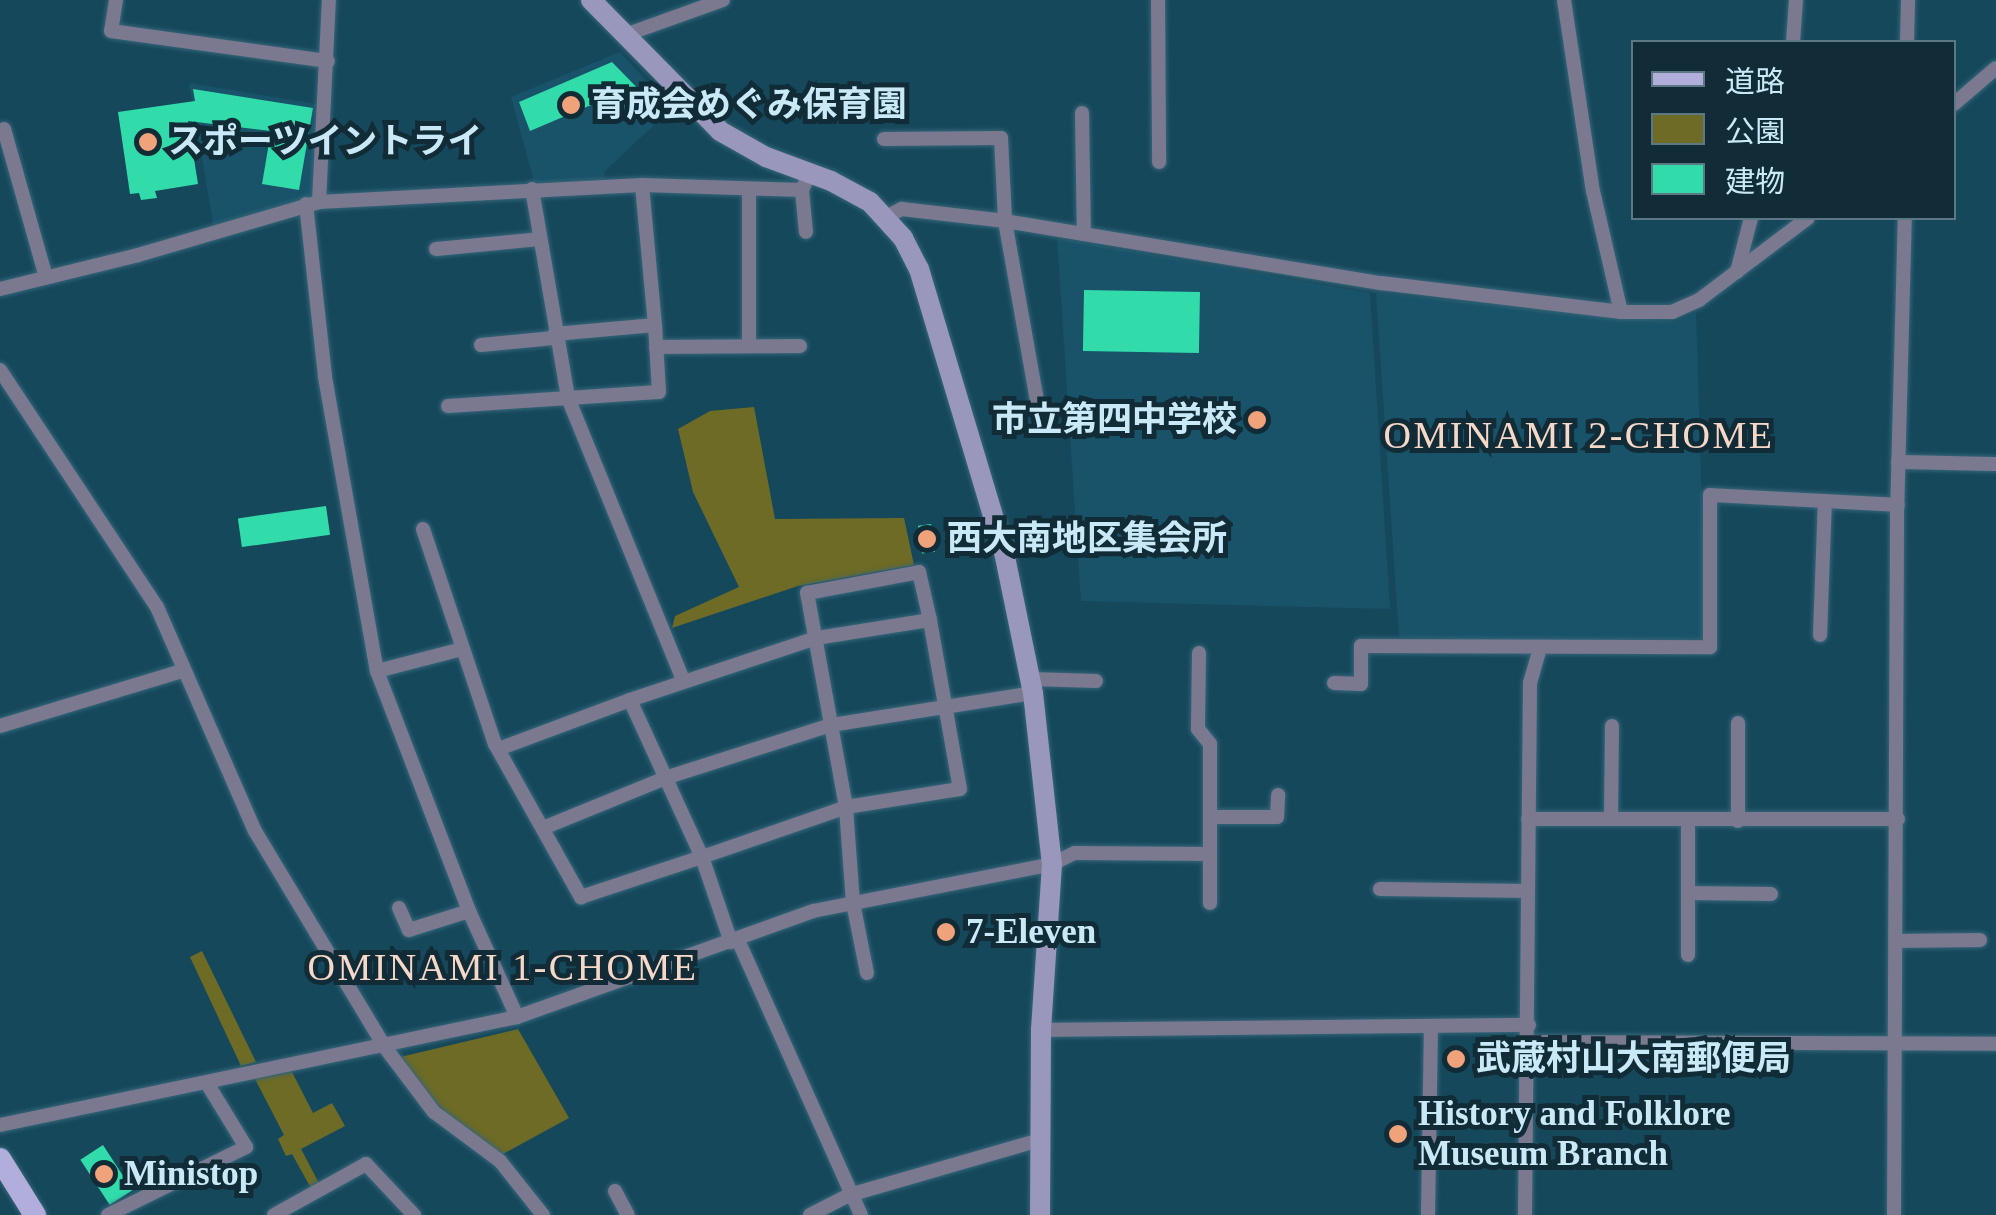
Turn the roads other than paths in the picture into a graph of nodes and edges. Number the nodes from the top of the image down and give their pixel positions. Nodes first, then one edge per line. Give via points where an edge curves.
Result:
1 (116, 0) edge
2 (330, 0) edge
3 (591, 0) edge
4 (724, 0) edge
5 (1158, 0) edge
6 (1564, 0) edge
7 (1796, 0) edge
8 (1908, 0) edge
9 (625, 35) junction
10 (1793, 40) edge
11 (1907, 40) edge
12 (328, 61) junction
13 (1996, 68) edge
14 (1956, 102) edge
15 (1082, 113) dead end
16 (4, 129) dead end
17 (884, 139) dead end
18 (1159, 162) dead end
19 (806, 182) junction
20 (642, 185) junction
21 (749, 188) junction
22 (532, 189) junction
23 (312, 203) junction
24 (886, 217) junction
25 (1005, 220) junction
26 (1750, 220) edge
27 (1805, 220) edge
28 (1905, 220) edge
29 (806, 232) dead end
30 (1084, 234) junction
31 (540, 239) junction
32 (436, 249) dead end
33 (1737, 273) junction
34 (46, 277) junction
35 (0, 289) edge
36 (1621, 312) junction
37 (655, 325) junction
38 (554, 336) junction
39 (749, 345) junction
40 (481, 346) dead end
41 (800, 346) dead end
42 (656, 347) junction
43 (0, 370) edge
44 (568, 398) junction
45 (448, 406) dead end
46 (1041, 424) dead end
47 (1898, 462) junction
48 (1996, 464) edge
49 (1825, 501) junction
50 (1898, 504) junction
51 (424, 529) dead end
52 (930, 620) junction
53 (1820, 635) dead end
54 (816, 638) junction
55 (1540, 648) junction
56 (462, 649) junction
57 (1199, 654) dead end
58 (182, 671) junction
59 (377, 671) junction
60 (683, 680) junction
61 (1096, 681) dead end
62 (1334, 683) dead end
63 (1032, 686) junction
64 (630, 700) junction
65 (949, 706) junction
66 (1738, 723) dead end
67 (831, 725) junction
68 (0, 726) edge
69 (1612, 726) dead end
70 (501, 748) junction
71 (668, 777) junction
72 (1278, 795) dead end
73 (846, 806) junction
74 (1210, 817) junction
75 (1528, 818) junction
76 (1898, 818) junction
77 (1611, 820) junction
78 (1688, 820) junction
79 (1738, 820) junction
80 (543, 828) junction
81 (1210, 854) junction
82 (702, 856) junction
83 (1052, 864) junction
84 (1380, 889) dead end
85 (1528, 891) junction
86 (1688, 893) junction
87 (1771, 894) dead end
88 (1210, 903) dead end
89 (853, 904) junction
90 (398, 908) dead end
91 (469, 911) junction
92 (1980, 940) dead end
93 (734, 941) junction
94 (1896, 941) junction
95 (1688, 955) dead end
96 (867, 973) dead end
97 (517, 1018) junction
98 (1529, 1025) junction
99 (1432, 1027) junction
100 (1041, 1030) junction
101 (1530, 1042) junction
102 (1896, 1043) junction
103 (1996, 1044) edge
104 (384, 1046) junction
105 (207, 1083) junction
106 (0, 1125) edge
107 (1040, 1140) junction
108 (0, 1159) edge
109 (615, 1191) dead end
110 (850, 1195) junction
111 (35, 1215) edge
112 (108, 1215) edge
113 (274, 1215) edge
114 (414, 1215) edge
115 (544, 1215) edge
116 (628, 1215) edge
117 (810, 1215) edge
118 (861, 1215) edge
119 (1040, 1215) edge
120 (1428, 1215) edge
121 (1525, 1215) edge
122 (1894, 1215) edge

1 - 12 street via 110,31
2 - 12 street
3 - 9 street
4 - 9 street
5 - 18 street
6 - 36 street
7 - 10 street
8 - 11 street
9 - 19 street via 720,131
12 - 23 street
13 - 14 street
15 - 30 street
16 - 34 street
17 - 25 street via 1001,138
19 - 21 street
19 - 24 street via 851,190
19 - 29 street
20 - 21 street
20 - 22 street
20 - 37 street
21 - 39 street
22 - 23 street
22 - 31 street
23 - 34 street
23 - 59 street via 324,377
24 - 25 street via 902,209
24 - 63 street via 919,269 1004,552
25 - 30 street
25 - 46 street
26 - 33 street
27 - 33 street
28 - 47 street
30 - 36 street
31 - 32 street
31 - 38 street
33 - 36 street via 1672,312
34 - 35 street
37 - 38 street
37 - 42 street
38 - 40 street
38 - 44 street
39 - 41 street
39 - 42 street
42 - 44 street via 659,392
43 - 58 street via 158,607
44 - 45 street
44 - 60 street
47 - 48 street
47 - 50 street
49 - 50 street
49 - 53 street
49 - 55 street via 1710,495 1710,646
50 - 76 street
51 - 56 street
52 - 54 street
52 - 54 street via 919,572 807,593
52 - 65 street
54 - 60 street
54 - 67 street
55 - 62 street via 1362,646 1362,684
55 - 75 street via 1530,684
56 - 59 street
56 - 70 street
57 - 74 street via 1198,728 1210,744
58 - 68 street
58 - 104 street via 255,831
59 - 91 street
60 - 64 street
61 - 63 street
63 - 65 street
63 - 83 street
64 - 70 street
64 - 71 street
65 - 67 street
65 - 73 street via 960,789
66 - 79 street
67 - 71 street
67 - 73 street
69 - 77 street
70 - 80 street
71 - 80 street
71 - 82 street
72 - 74 street via 1278,817
73 - 82 street
73 - 89 street
74 - 81 street
75 - 77 street
75 - 85 street
76 - 79 street
76 - 94 street
77 - 78 street
78 - 79 street
78 - 86 street
80 - 82 street via 581,897
81 - 83 street via 1075,853
81 - 88 street
82 - 93 street
83 - 89 street
83 - 100 street
84 - 85 street
85 - 98 street
86 - 87 street
86 - 95 street
89 - 93 street via 812,911
89 - 96 street
90 - 91 street via 409,930
91 - 97 street
92 - 94 street
93 - 97 street
93 - 110 street
94 - 102 street
97 - 104 street
98 - 99 street
98 - 101 street
99 - 100 street
99 - 120 street
100 - 107 street
101 - 102 street
101 - 121 street
102 - 103 street
102 - 122 street
104 - 105 street
104 - 115 street via 434,1112 500,1161
105 - 106 street
105 - 112 street via 246,1146
107 - 110 street
107 - 119 street
108 - 111 main road
109 - 116 street
110 - 117 street
110 - 118 street
113 - 114 street via 366,1164

